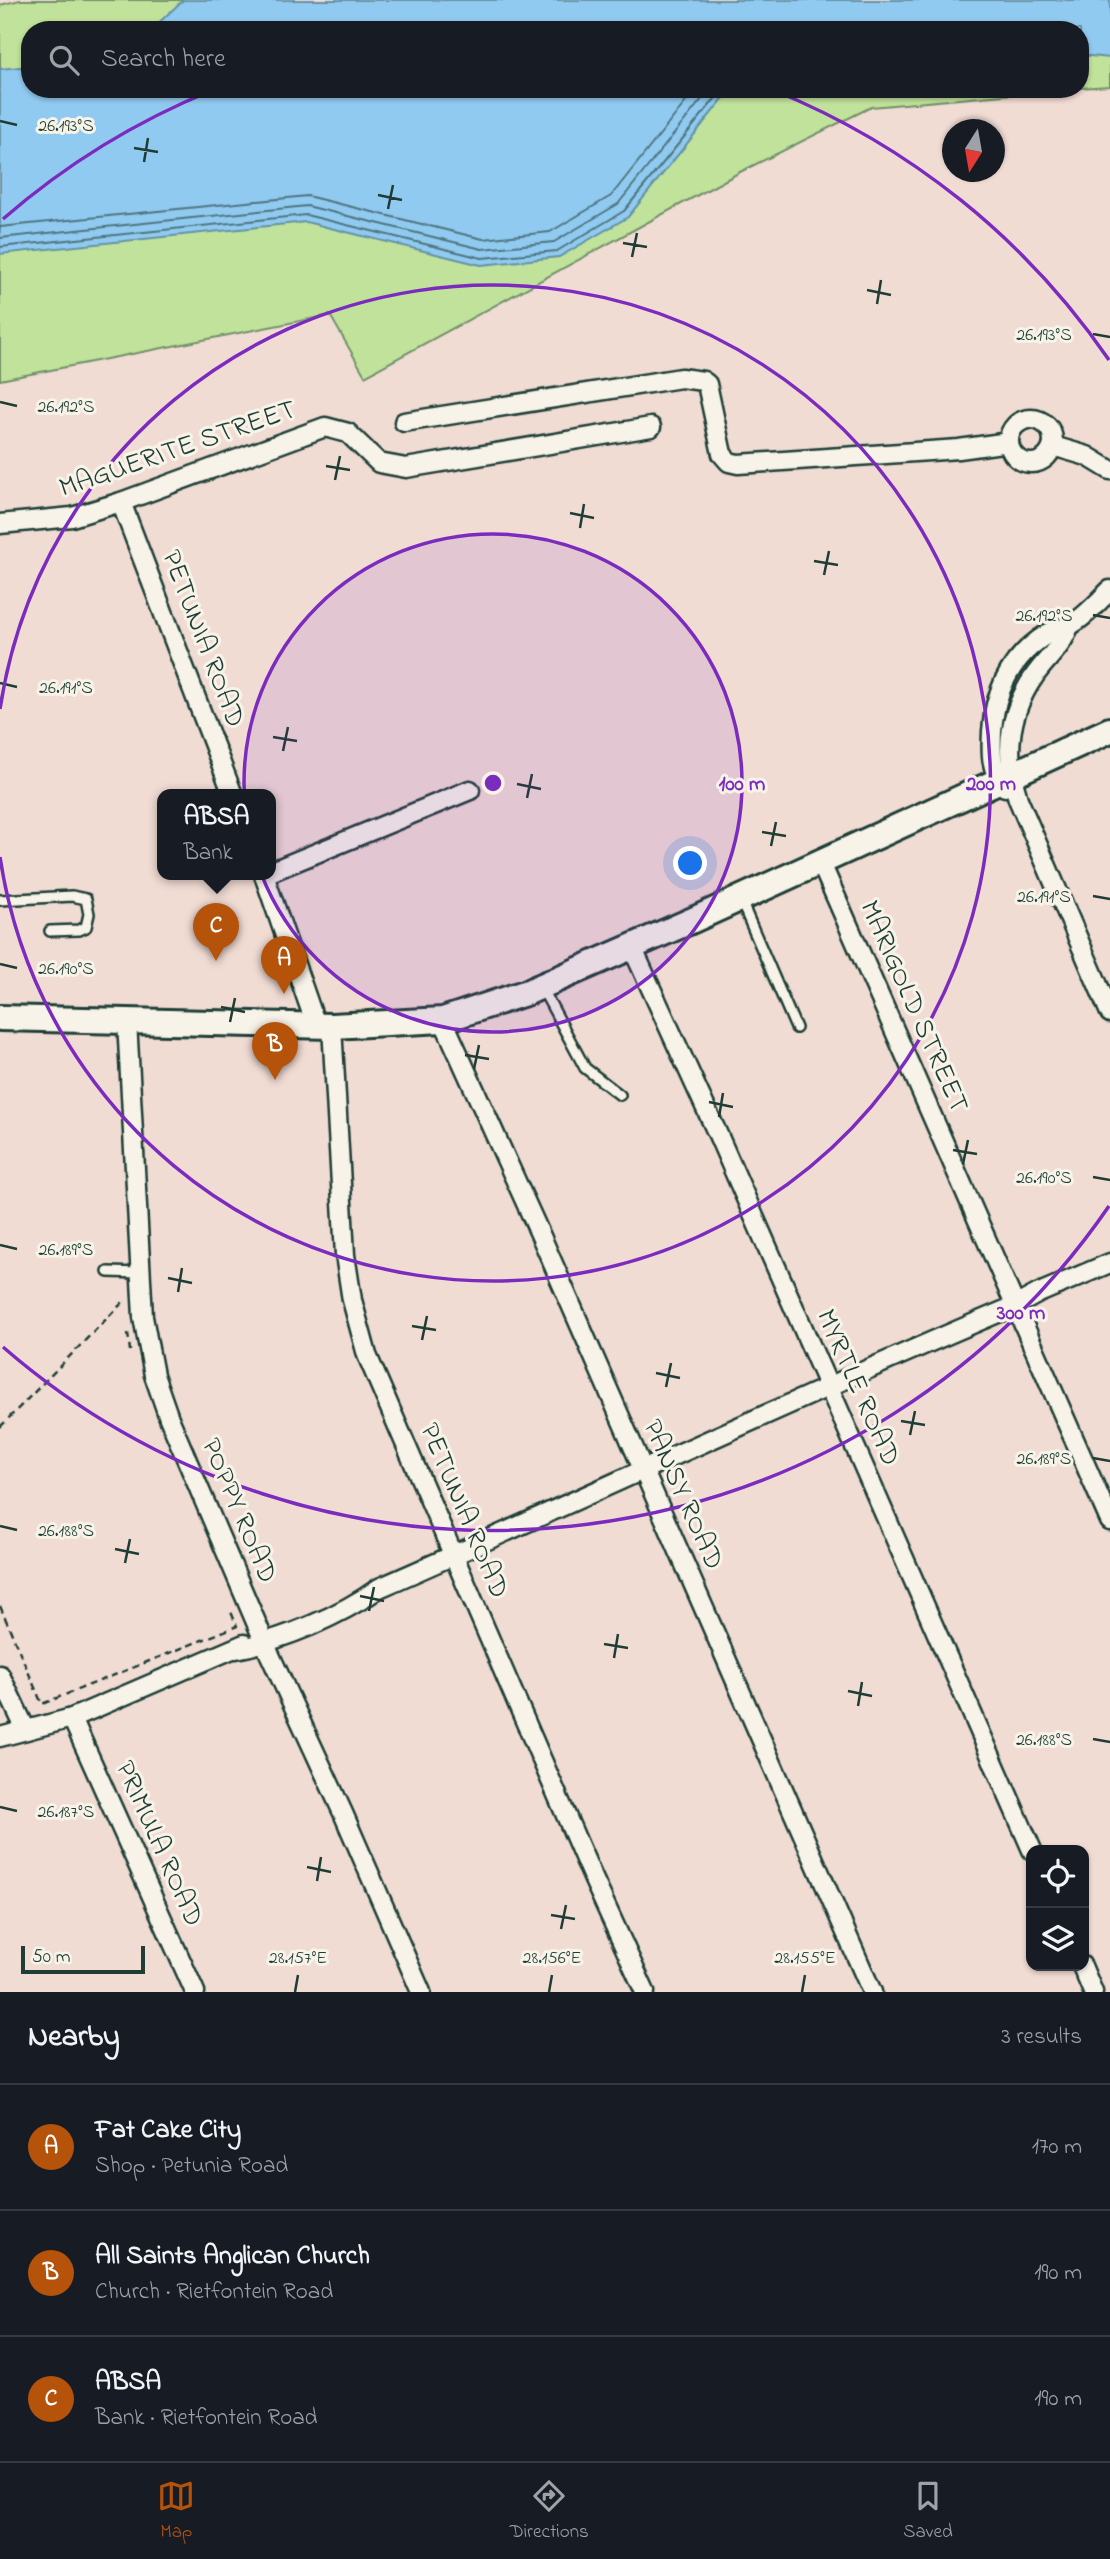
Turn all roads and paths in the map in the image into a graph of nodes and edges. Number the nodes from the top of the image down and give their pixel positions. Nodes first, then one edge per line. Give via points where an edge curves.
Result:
1 (404, 422) dead end
2 (650, 427) dead end
3 (1009, 442) junction
4 (1054, 446) junction
5 (1110, 470) edge
6 (121, 502) junction
7 (0, 524) edge
8 (1110, 590) edge
9 (1069, 626) junction
10 (1110, 730) edge
11 (1009, 785) junction
12 (231, 789) edge
13 (470, 790) dead end
14 (820, 860) junction
15 (276, 870) edge
16 (266, 880) edge
17 (740, 898) junction
18 (0, 900) edge
19 (50, 932) dead end
20 (632, 947) junction
21 (541, 987) junction
22 (1110, 1013) edge
23 (0, 1018) edge
24 (443, 1020) junction
25 (127, 1021) junction
26 (324, 1026) junction
27 (796, 1028) dead end
28 (620, 1095) dead end
29 (1110, 1264) edge
30 (108, 1272) dead end
31 (140, 1273) junction
32 (1017, 1306) junction
33 (127, 1310) dead end
34 (127, 1322) dead end
35 (133, 1358) dead end
36 (828, 1386) junction
37 (0, 1427) edge
38 (642, 1470) junction
39 (1110, 1521) edge
40 (453, 1556) junction
41 (227, 1600) dead end
42 (0, 1605) edge
43 (264, 1639) junction
44 (0, 1675) edge
45 (72, 1718) junction
46 (26, 1730) junction
47 (0, 1737) edge
48 (1030, 1845) edge
49 (1084, 1971) edge
50 (195, 1992) edge
51 (421, 1992) edge
52 (645, 1992) edge
53 (872, 1992) edge
54 (1093, 1992) edge

1 - 3 street via 681,378 707,384 722,454 738,464
2 - 6 street, MAGUERITE STREET via 406,468 379,463 348,433 325,427
3 - 4 street via 1017,458 1034,464
3 - 4 street via 1016,425 1034,419 1050,428
4 - 5 street via 1087,456
6 - 7 street, MAGUERITE STREET via 72,517
6 - 12 street, PETUNIA ROAD
8 - 9 street
9 - 11 street via 1035,675 1011,725
9 - 11 street via 1027,648 1005,676 991,751 993,766
10 - 11 street
11 - 14 street
11 - 22 street
13 - 15 street
14 - 17 street
14 - 32 street, MARIGOLD STREET
16 - 26 street, PETUNIA ROAD
17 - 20 street
17 - 27 lane
18 - 19 lane via 72,896 86,900 86,927
20 - 21 street
20 - 36 street, MYRTLE ROAD
21 - 24 street
21 - 28 lane via 585,1068
23 - 25 street
24 - 26 street
24 - 38 street, PANSY ROAD
25 - 26 street
25 - 31 street, POPPY ROAD
26 - 40 street, PETUNIA ROAD via 352,1300 367,1355
29 - 32 street
30 - 31 lane
31 - 43 street, POPPY ROAD via 146,1343 154,1375
32 - 36 street
32 - 39 street, MARIGOLD STREET
33 - 37 path via 126,1299
34 - 35 path
36 - 38 street
36 - 48 street, MYRTLE ROAD
38 - 40 street
38 - 53 street, PANSY ROAD
40 - 43 street via 379,1588 351,1594
40 - 52 street, PETUNIA ROAD
41 - 42 path via 237,1626 42,1704
43 - 45 street
43 - 51 street, POPPY ROAD
44 - 46 street
45 - 46 street
45 - 50 street, PRIMULA ROAD
46 - 47 street
49 - 54 street

